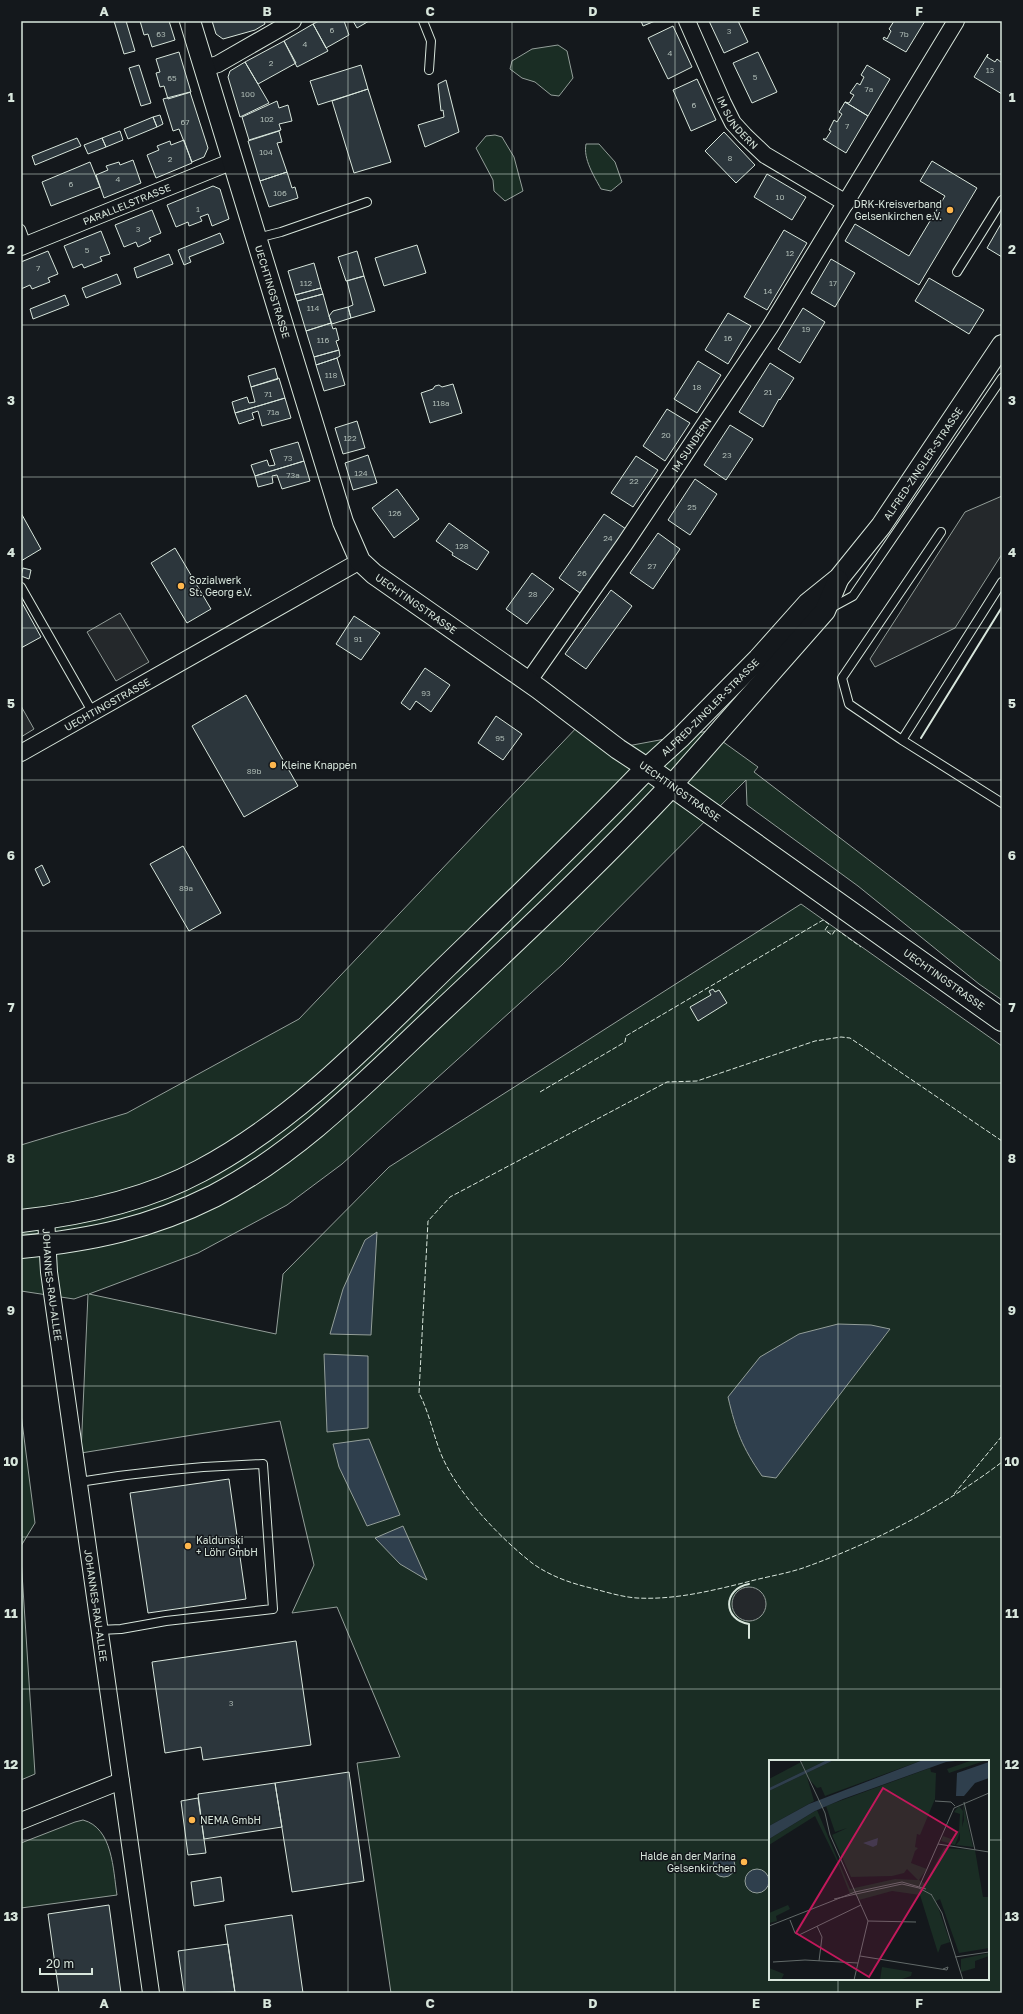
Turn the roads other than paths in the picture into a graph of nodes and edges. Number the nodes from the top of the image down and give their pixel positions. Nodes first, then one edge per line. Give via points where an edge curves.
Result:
1 (190, 21) edge
2 (293, 21) edge
3 (422, 21) edge
4 (686, 21) edge
5 (956, 21) edge
6 (204, 68) junction
7 (429, 70) dead end
8 (233, 161) junction
9 (1002, 200) edge
10 (367, 202) dead end
11 (846, 203) junction
12 (21, 229) edge
13 (257, 238) junction
14 (24, 246) edge
15 (957, 272) dead end
16 (1002, 345) edge
17 (1002, 378) edge
18 (941, 532) dead end
19 (360, 560) junction
20 (839, 578) junction
21 (1002, 582) edge
22 (21, 587) edge
23 (825, 611) junction
24 (528, 682) junction
25 (93, 713) junction
26 (902, 740) junction
27 (22, 751) edge
28 (647, 768) junction
29 (672, 785) junction
30 (1002, 803) edge
31 (1002, 1020) edge
32 (46, 1218) junction
33 (21, 1221) edge
34 (47, 1244) junction
35 (21, 1247) edge
36 (79, 1482) junction
37 (99, 1630) junction
38 (121, 1781) junction
39 (21, 1821) edge
40 (151, 1993) edge

1 - 6 street, UECHTINGSTRASSE
2 - 6 street via 218,64
3 - 7 lane via 431,41
4 - 11 street, IM SUNDERN via 723,103 745,136 765,155
5 - 11 street, IM SUNDERN
6 - 8 street, UECHTINGSTRASSE
8 - 13 street, UECHTINGSTRASSE
8 - 14 street, PARALLELSTRASSE
9 - 15 lane
10 - 13 lane
11 - 24 street, IM SUNDERN via 754,352
12 - 14 lane
13 - 19 street, UECHTINGSTRASSE via 342,522
16 - 20 street, ALFRED-ZINGLER-STRASSE via 881,526
17 - 23 lane via 853,596
18 - 26 lane via 842,678 849,704
19 - 24 street, UECHTINGSTRASSE via 374,574
19 - 25 street, UECHTINGSTRASSE
20 - 23 street, ALFRED-ZINGLER-STRASSE
20 - 28 street, ALFRED-ZINGLER-STRASSE via 808,603 758,659
21 - 26 lane
22 - 25 lane
23 - 29 street, ALFRED-ZINGLER-STRASSE
24 - 28 street, UECHTINGSTRASSE
25 - 27 street, UECHTINGSTRASSE
26 - 30 lane
28 - 29 main road, UECHTINGSTRASSE
28 - 32 main road via 343,1068 264,1132 199,1172 169,1185 103,1206
29 - 31 main road, UECHTINGSTRASSE
29 - 34 main road via 488,968 354,1093 281,1154 250,1176 180,1212 138,1227 93,1238
32 - 33 main road
32 - 34 street, JOHANNES-RAU-ALLEE
34 - 35 main road
34 - 36 street, JOHANNES-RAU-ALLEE
36 - 37 street, JOHANNES-RAU-ALLEE
36 - 37 lane via 125,1474 262,1464 273,1608
37 - 38 street, JOHANNES-RAU-ALLEE
38 - 39 street
38 - 40 street, JOHANNES-RAU-ALLEE

